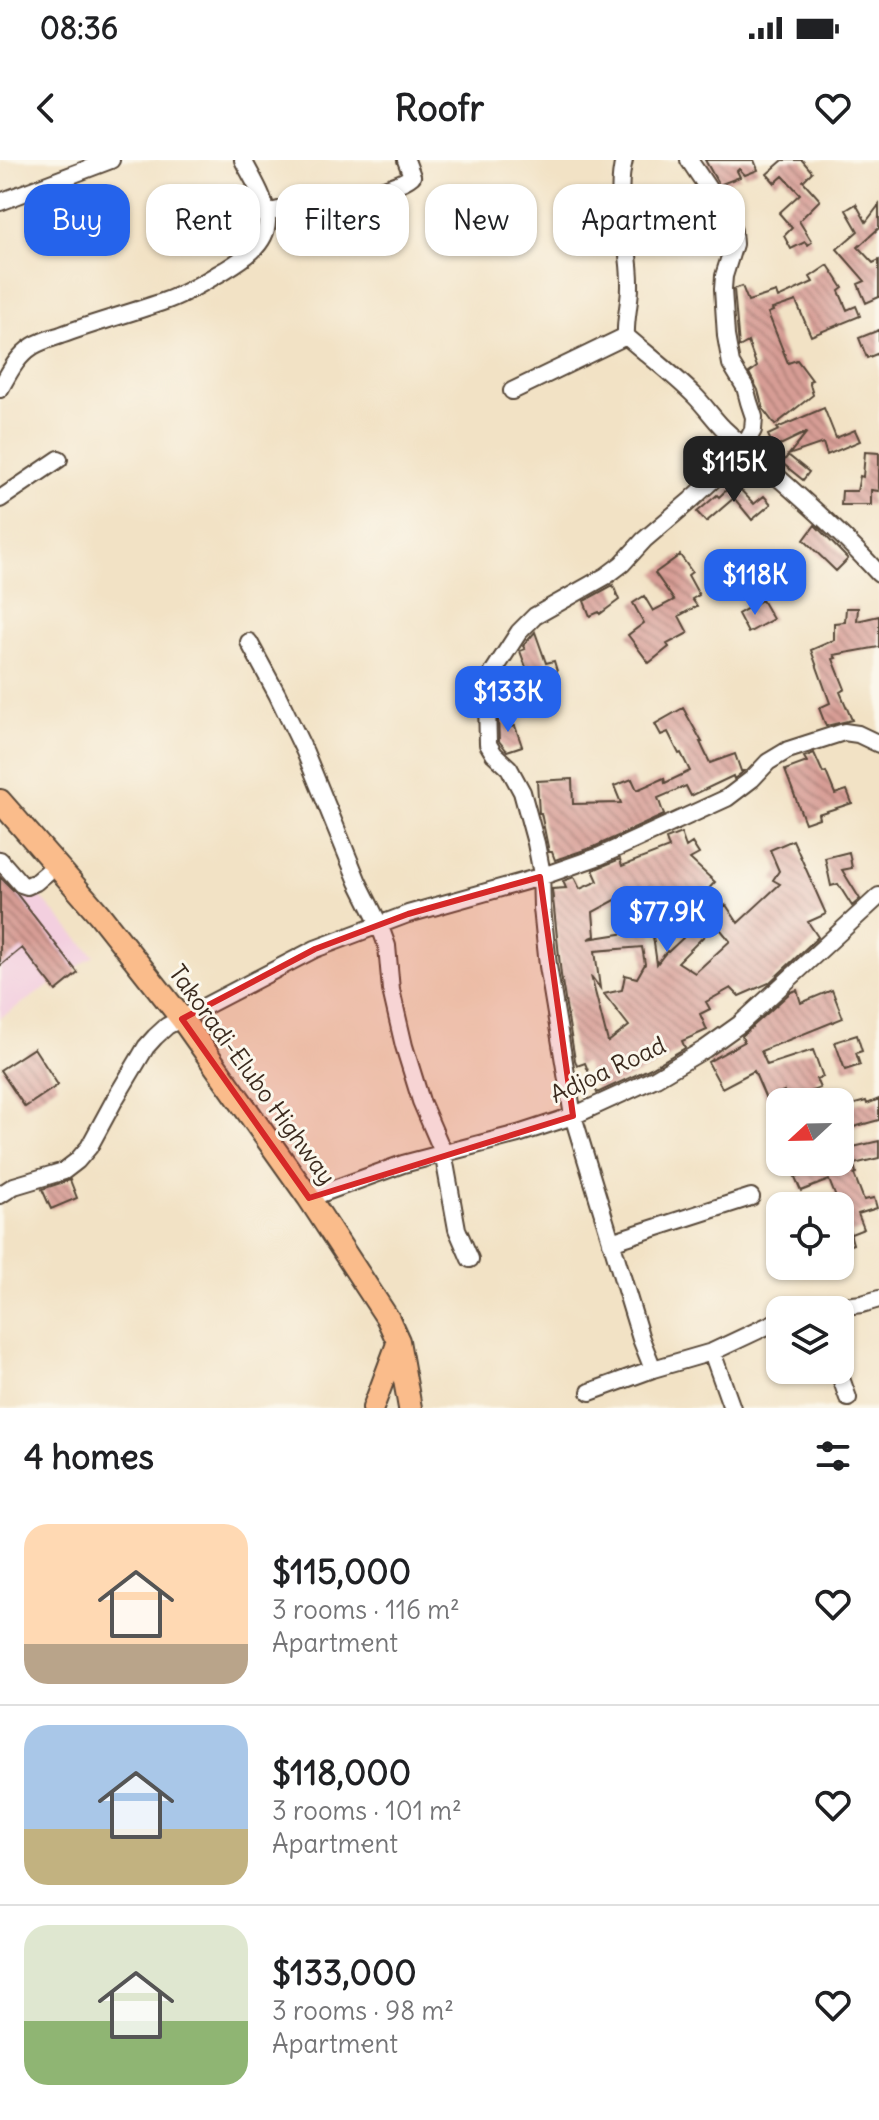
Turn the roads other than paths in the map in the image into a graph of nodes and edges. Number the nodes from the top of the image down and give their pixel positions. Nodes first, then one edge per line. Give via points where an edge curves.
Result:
1 (111, 160) edge
2 (243, 160) edge
3 (406, 160) edge
4 (624, 160) edge
5 (689, 160) edge
6 (0, 202) edge
7 (266, 213) junction
8 (626, 336) junction
9 (0, 389) edge
10 (512, 391) dead end
11 (744, 447) junction
12 (59, 459) dead end
13 (0, 499) edge
14 (879, 574) edge
15 (249, 642) dead end
16 (879, 744) edge
17 (0, 801) edge
18 (0, 860) edge
19 (56, 865) junction
20 (540, 877) junction
21 (879, 896) edge
22 (379, 924) junction
23 (182, 1019) junction
24 (573, 1116) junction
25 (443, 1152) junction
26 (0, 1195) edge
27 (751, 1197) dead end
28 (309, 1198) junction
29 (611, 1242) junction
30 (470, 1259) dead end
31 (879, 1299) edge
32 (854, 1305) edge
33 (766, 1327) edge
34 (398, 1341) junction
35 (712, 1352) junction
36 (653, 1369) junction
37 (843, 1384) edge
38 (590, 1392) dead end
39 (848, 1398) dead end
40 (373, 1408) edge
41 (410, 1408) edge
42 (732, 1408) edge

1 - 6 street
2 - 7 street
3 - 7 street via 412,176 402,182 341,201
4 - 8 street via 619,190 630,288
5 - 11 street via 733,231 723,305 727,351 754,417
7 - 9 street via 264,234 242,259 169,300 34,345 21,355
8 - 10 street
8 - 11 street
11 - 14 street
11 - 20 street via 622,564 535,616 493,672 488,744 522,792
12 - 13 street
15 - 22 street via 305,752
16 - 20 street via 844,732 788,750 719,802
17 - 19 highway, Takoradi-Elubo Highway
18 - 19 street via 27,886
19 - 23 highway, Takoradi-Elubo Highway
20 - 22 street
20 - 24 street
21 - 24 street, Adjoa Road via 740,1024 656,1078
22 - 23 street via 315,949
22 - 25 street via 404,1046
23 - 26 street via 146,1047 77,1161
23 - 28 highway, Takoradi-Elubo Highway
24 - 25 street, Adjoa Road
24 - 29 street
25 - 28 street, Adjoa Road
25 - 30 street via 457,1229
27 - 29 street
28 - 34 highway, Takoradi-Elubo Highway
29 - 36 street
31 - 32 street
33 - 35 street
34 - 40 main road
34 - 41 highway, Takoradi-Elubo Highway
35 - 36 street
35 - 42 street
36 - 38 street
37 - 39 street

